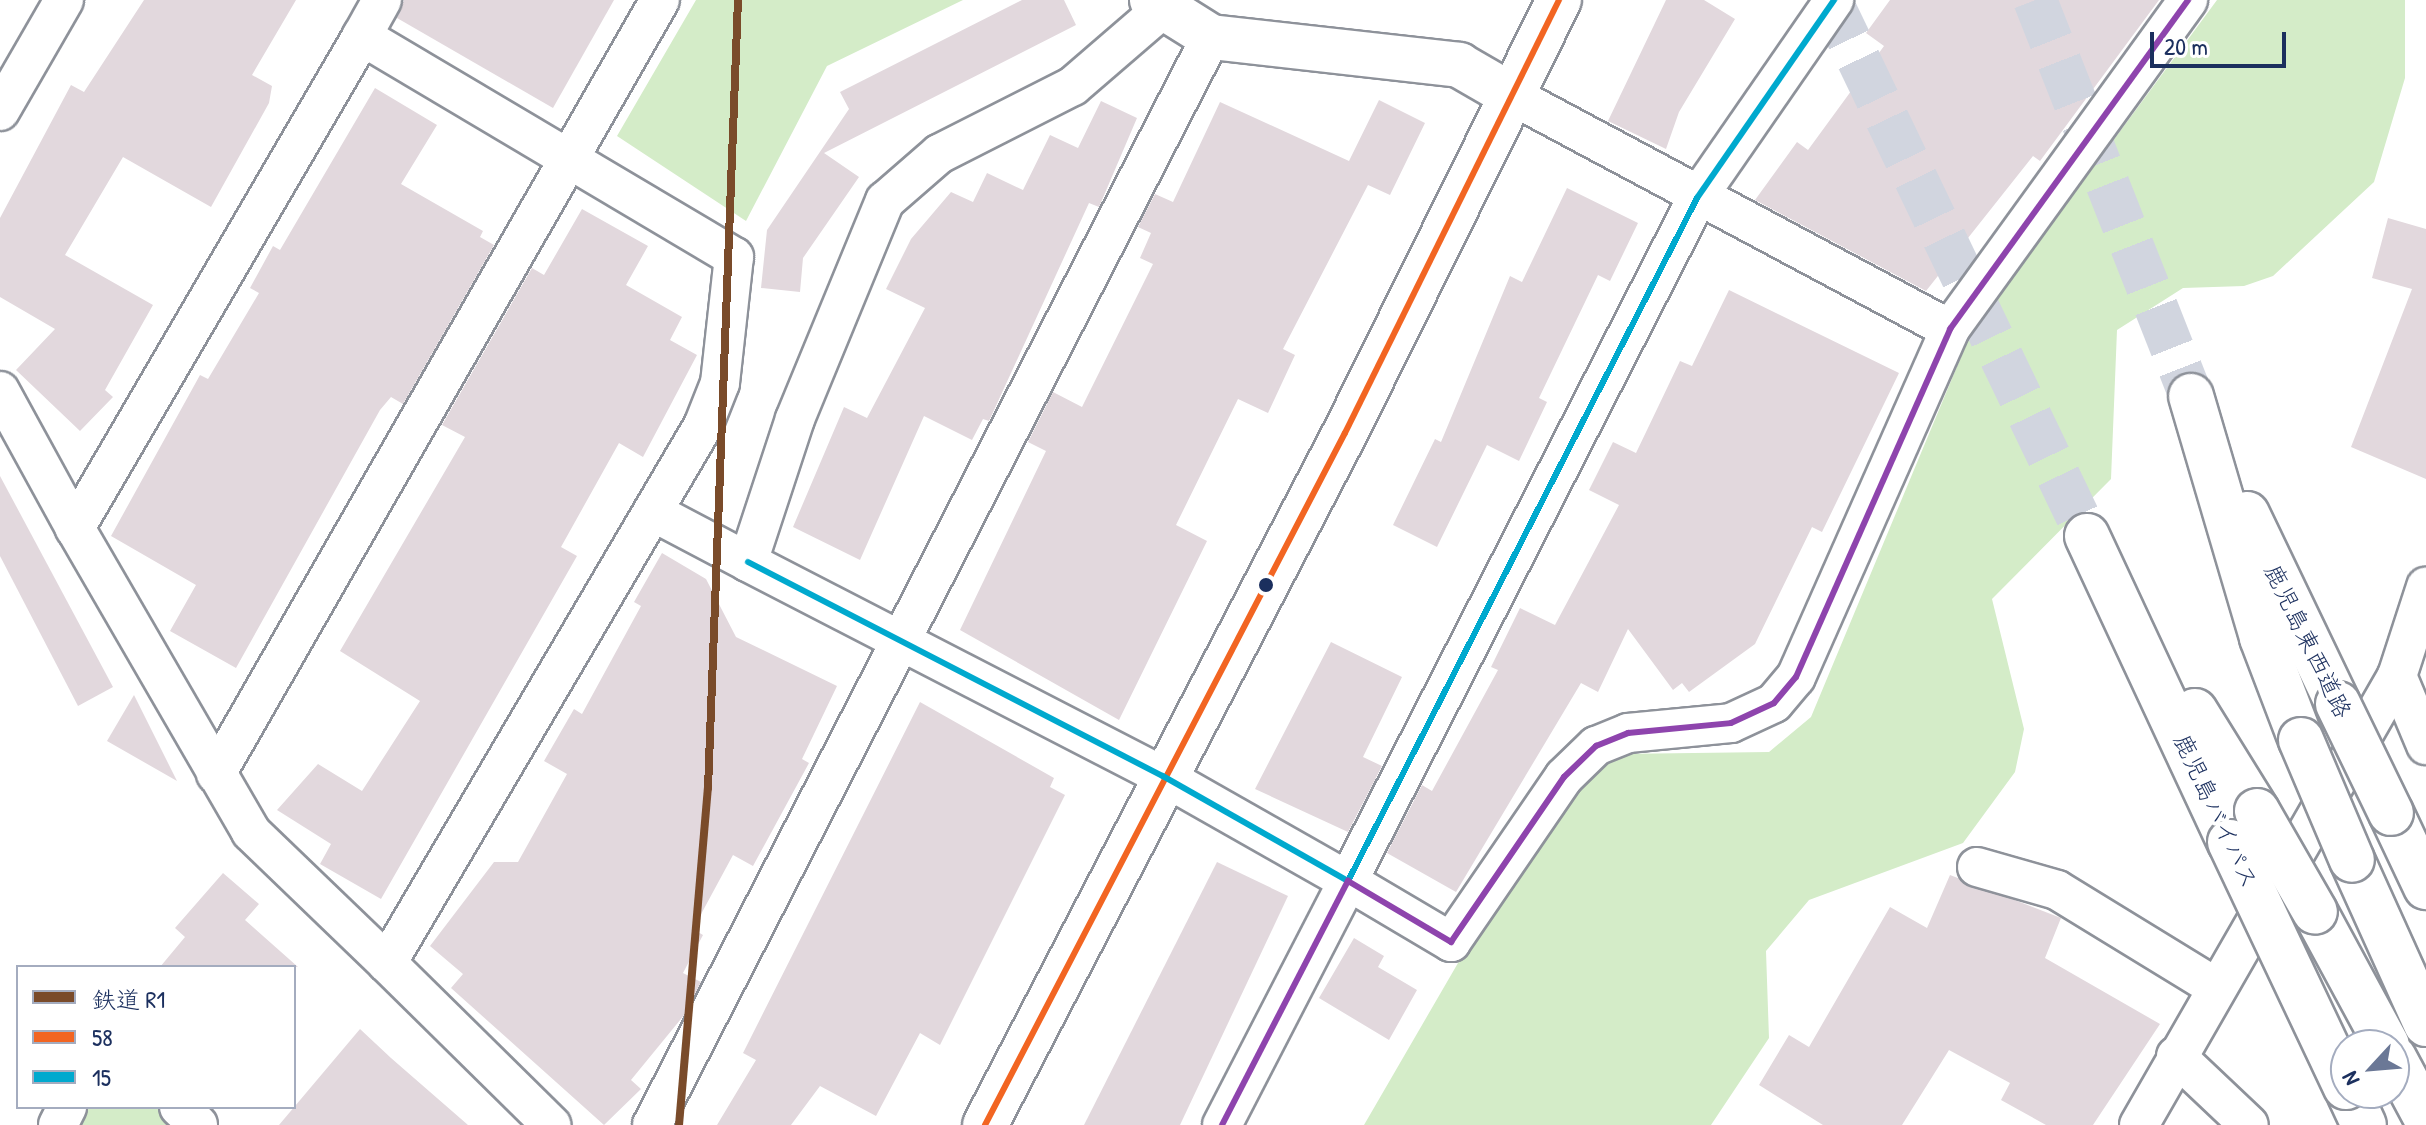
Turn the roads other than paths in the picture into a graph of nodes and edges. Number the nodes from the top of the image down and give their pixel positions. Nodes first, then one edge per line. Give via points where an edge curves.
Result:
1 (64, 0) edge
2 (382, 0) edge
3 (660, 0) edge
4 (1559, 0) edge
5 (1834, 0) edge
6 (2188, 0) edge
7 (1157, 5) edge
8 (362, 36) junction
9 (1211, 37) junction
10 (1511, 95) junction
11 (0, 111) edge
12 (572, 159) junction
13 (1697, 198) junction
14 (1950, 329) junction
15 (0, 391) edge
16 (657, 514) junction
17 (75, 528) junction
18 (2087, 536) tunnel mouth
19 (748, 562) junction
20 (2426, 587) edge
21 (903, 647) junction
22 (2397, 676) junction
23 (2426, 745) edge
24 (216, 774) junction
25 (1163, 776) junction
26 (2244, 827) junction
27 (1977, 867) dead end
28 (1348, 881) junction
29 (2426, 887) edge
30 (387, 963) junction
31 (2215, 987) junction
32 (2426, 1024) edge
33 (2378, 1029) edge
34 (2330, 1046) edge
35 (2176, 1056) junction
36 (2410, 1088) edge
37 (181, 1109) edge
38 (2426, 1118) edge
39 (198, 1125) edge
40 (551, 1125) edge
41 (652, 1125) edge
42 (985, 1125) edge
43 (1222, 1125) edge
44 (2139, 1125) edge
45 (2249, 1125) edge

1 - 11 street
2 - 8 street
3 - 12 street
4 - 10 main road
5 - 13 street
6 - 14 street
7 - 9 main road
7 - 19 street via 1073,86 939,154 885,201 795,419
8 - 12 street
8 - 17 street
9 - 10 main road via 1459,65
9 - 21 street
10 - 13 street
10 - 25 main road via 1345,433
12 - 16 street via 734,257 720,383
12 - 24 street
13 - 14 street
13 - 28 street
14 - 28 street via 1796,677 1774,703 1731,723 1628,733 1596,746 1564,777 1451,942
15 - 17 street
16 - 19 street
16 - 30 street
17 - 24 street
18 - 26 main road, 鹿児島バイパス
19 - 21 street
20 - 22 street
21 - 25 street
21 - 41 street
22 - 23 street
22 - 31 street via 2236,963
24 - 30 street via 279,863
25 - 28 street
25 - 42 main road
26 - 33 main road, bridge via 2315,912
26 - 34 main road, 鹿児島バイパス, bridge
27 - 31 street via 2057,890
28 - 43 street
29 - 32 main road, 鹿児島東西道路, bridge via 2191,396 2262,638
30 - 40 street
31 - 35 street
35 - 44 street
35 - 45 street
36 - 38 main road
37 - 39 street

